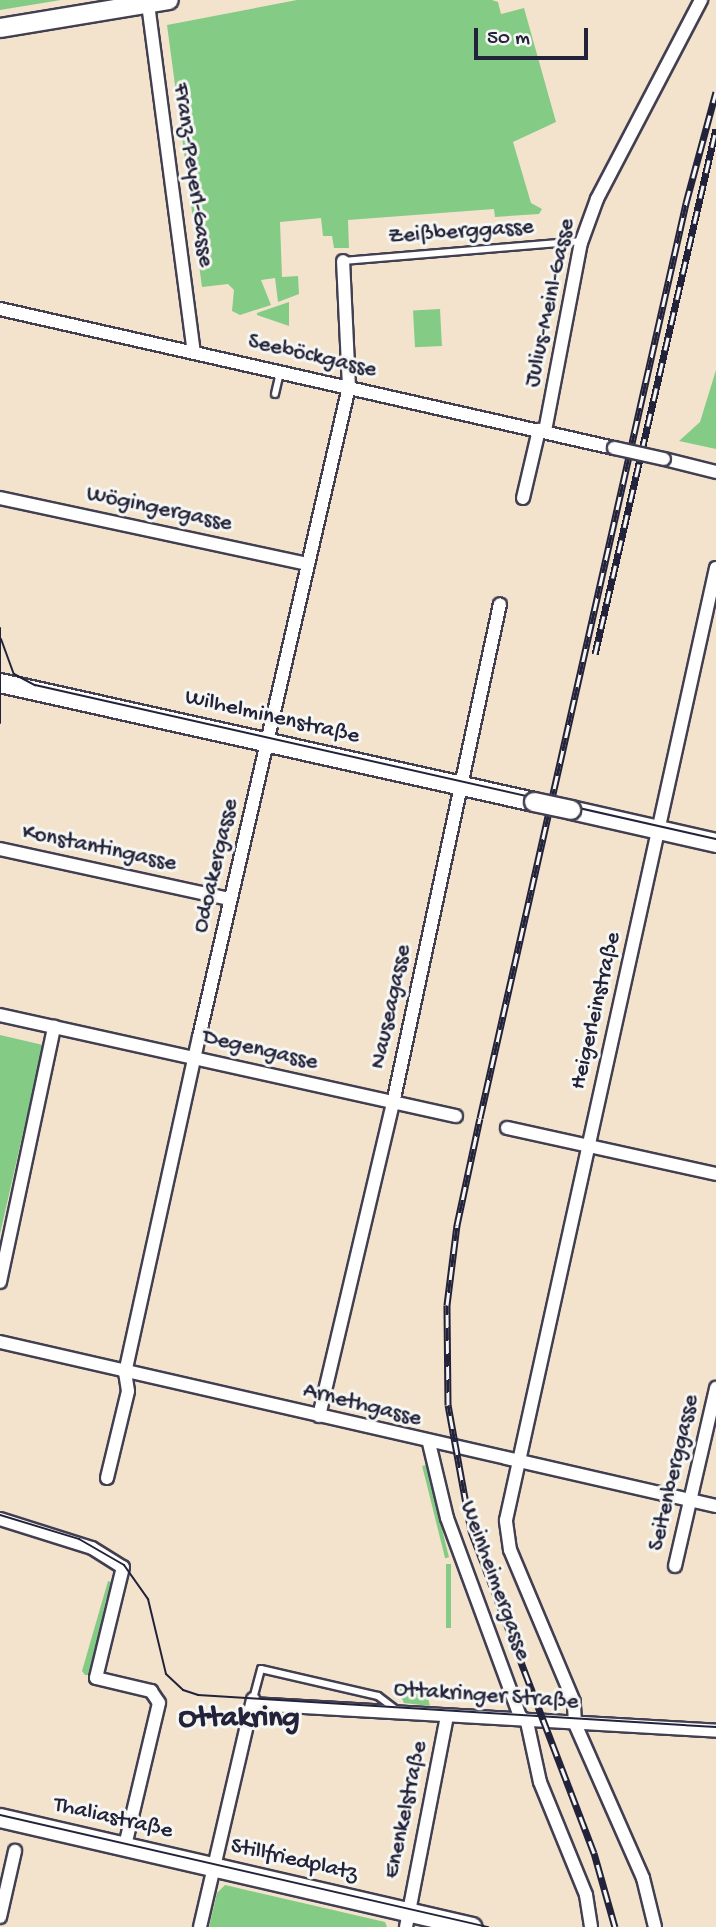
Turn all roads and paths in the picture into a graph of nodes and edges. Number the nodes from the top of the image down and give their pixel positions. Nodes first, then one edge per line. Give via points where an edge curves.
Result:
1 (169, 0) edge
2 (701, 0) edge
3 (148, 4) junction
4 (0, 28) edge
5 (582, 241) junction
6 (343, 261) joint
7 (0, 309) edge
8 (194, 352) junction
9 (280, 371) junction
10 (349, 387) junction
11 (275, 394) dead end
12 (542, 431) junction
13 (716, 472) edge
14 (0, 498) edge
15 (523, 498) dead end
16 (308, 564) junction
17 (716, 568) edge
18 (500, 604) dead end
19 (0, 683) edge
20 (269, 742) junction
21 (462, 786) junction
22 (659, 830) junction
23 (716, 843) edge
24 (0, 849) edge
25 (230, 899) junction
26 (0, 1015) edge
27 (54, 1027) junction
28 (197, 1058) junction
29 (393, 1102) junction
30 (456, 1116) dead end
31 (507, 1128) dead end
32 (589, 1146) junction
33 (716, 1174) edge
34 (0, 1282) edge
35 (0, 1342) edge
36 (125, 1373) junction
37 (716, 1388) edge
38 (319, 1416) junction
39 (429, 1443) junction
40 (516, 1462) junction
41 (107, 1478) dead end
42 (689, 1500) junction
43 (716, 1506) edge
44 (0, 1519) edge
45 (675, 1566) dead end
46 (253, 1701) junction
47 (400, 1712) junction
48 (447, 1716) junction
49 (574, 1721) junction
50 (527, 1722) junction
51 (716, 1731) edge
52 (0, 1818) edge
53 (125, 1846) junction
54 (15, 1851) dead end
55 (214, 1868) junction
56 (0, 1917) edge
57 (407, 1920) edge
58 (200, 1927) edge
59 (473, 1927) edge
60 (591, 1927) edge
61 (654, 1927) edge

1 - 3 street
2 - 5 street, Julius-Meinl-Gasse via 597,199
3 - 4 street
3 - 8 street, Franz-Peyerl-Gasse
5 - 6 lane, Zeißberggasse
5 - 12 street, Julius-Meinl-Gasse
6 - 10 street, Odoakergasse
7 - 8 street, Seeböckgasse
8 - 9 street, Seeböckgasse
9 - 10 street, Seeböckgasse
9 - 11 lane
10 - 12 street, Seeböckgasse
10 - 16 street, Odoakergasse
12 - 13 street, Seeböckgasse, bridge
12 - 15 street
14 - 16 street, Wögingergasse
16 - 20 street, Odoakergasse
17 - 22 street, Heigerleinstraße
18 - 21 street, Nauseagasse
19 - 20 street, Wilhelminenstraße
20 - 21 street, Wilhelminenstraße
20 - 25 street, Odoakergasse
21 - 22 street, Wilhelminenstraße, bridge
21 - 29 street, Nauseagasse
22 - 23 street
22 - 32 street, Heigerleinstraße
24 - 25 street, Konstantingasse
25 - 28 street, Odoakergasse
26 - 27 street, Degengasse
27 - 28 street, Degengasse
27 - 34 street
28 - 29 street, Degengasse
28 - 36 street, Odoakergasse
29 - 30 street, Degengasse
29 - 38 street, Nauseagasse
31 - 32 street
32 - 33 street
32 - 40 street, Heigerleinstraße
35 - 36 street, Arnethgasse
36 - 38 street, Arnethgasse
36 - 41 street, Odoakergasse via 128,1391
37 - 42 street, Seitenberggasse
38 - 39 street, Arnethgasse
39 - 40 street, Arnethgasse
39 - 50 street, Weinheimergasse via 447,1518 520,1716
40 - 42 street, Arnethgasse
40 - 49 street, Weinheimergasse via 507,1509 508,1541 574,1702
42 - 43 street, Arnethgasse
42 - 45 street, Seitenberggasse
44 - 53 street via 92,1548 123,1567 96,1678 151,1691 159,1699
46 - 47 street, Ottakringer Straße
46 - 47 lane via 261,1669 378,1696
46 - 55 street
47 - 48 street, Ottakringer Straße
48 - 50 street, Ottakringer Straße
48 - 57 street, Enenkelstraße
49 - 50 street, Ottakringer Straße
49 - 51 street, Ottakringer Straße
49 - 61 street, Weinheimergasse via 643,1878
50 - 60 street, Weinheimergasse via 540,1782 586,1895
52 - 53 street, Thaliastraße
53 - 55 street, Thaliastraße
54 - 56 street
55 - 57 street, Stillfriedplatz
55 - 58 street, Stillfriedplatz
57 - 59 street

